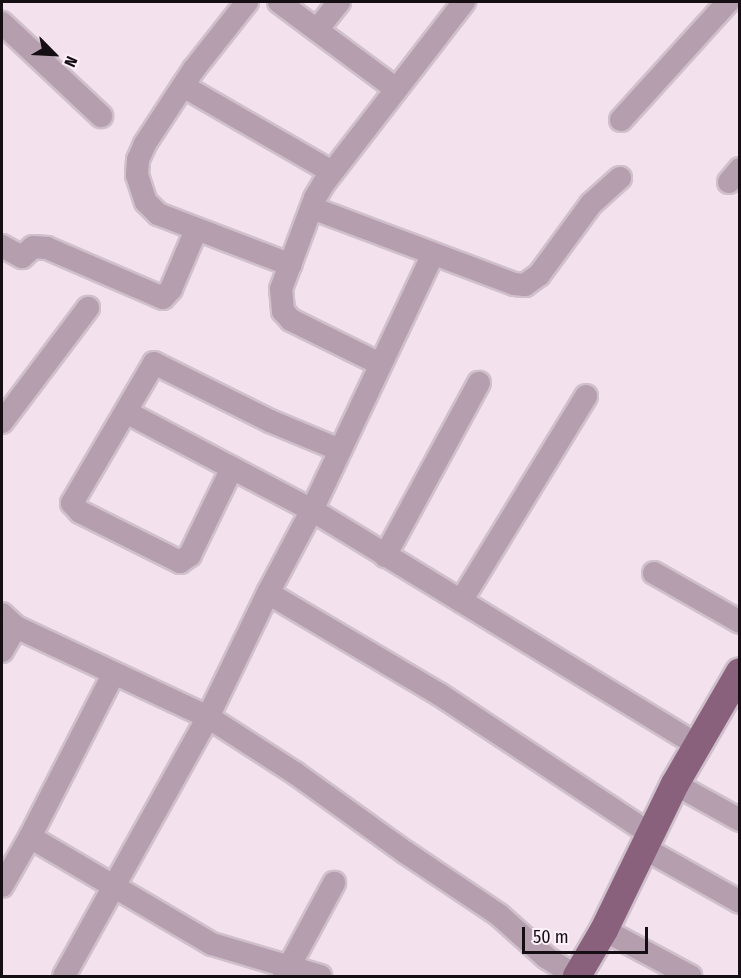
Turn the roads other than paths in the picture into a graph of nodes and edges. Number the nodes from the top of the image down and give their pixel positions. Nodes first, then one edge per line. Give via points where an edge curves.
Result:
1 (247, 2) edge
2 (279, 2) edge
3 (339, 2) edge
4 (728, 2) edge
5 (735, 2) edge
6 (456, 4) edge
7 (740, 6) edge
8 (2, 23) edge
9 (316, 30) junction
10 (183, 86) junction
11 (396, 89) junction
12 (101, 116) dead end
13 (621, 120) dead end
14 (332, 172) junction
15 (620, 177) dead end
16 (312, 208) junction
17 (196, 230) junction
18 (2, 246) edge
19 (433, 254) junction
20 (291, 266) junction
21 (88, 308) dead end
22 (380, 364) junction
23 (479, 383) dead end
24 (586, 396) dead end
25 (126, 412) junction
26 (2, 422) edge
27 (340, 450) junction
28 (232, 468) junction
29 (312, 510) junction
30 (385, 556) junction
31 (654, 573) dead end
32 (268, 593) junction
33 (461, 601) junction
34 (9, 620) edge
35 (740, 622) edge
36 (2, 651) edge
37 (740, 672) edge
38 (114, 673) junction
39 (208, 717) junction
40 (697, 745) junction
41 (675, 784) junction
42 (740, 820) edge
43 (30, 837) junction
44 (646, 840) junction
45 (334, 883) dead end
46 (2, 886) edge
47 (114, 886) junction
48 (740, 902) edge
49 (604, 930) junction
50 (287, 972) edge
51 (64, 976) edge
52 (320, 976) edge
53 (576, 976) edge
54 (690, 976) edge

1 - 10 street
2 - 9 street
3 - 9 street
4 - 13 street
5 - 7 street
6 - 11 street
8 - 12 street
9 - 11 street
10 - 14 street
10 - 17 street via 145,144 136,175 151,209
11 - 14 street
14 - 16 street
15 - 19 street via 591,204 538,275 525,285
16 - 19 street
16 - 20 street
17 - 18 street via 171,289 163,298 46,248 33,247 22,257
17 - 20 street
19 - 22 street
20 - 22 street via 281,289 282,311 291,320
21 - 26 street
22 - 27 street
23 - 30 street
24 - 33 street
25 - 27 street via 151,365 158,363 270,421
25 - 28 street
25 - 28 street via 74,496 75,508 90,517 180,562 190,555
27 - 29 street
28 - 29 street
29 - 30 street
29 - 32 street
30 - 33 street
31 - 35 street
32 - 39 street
32 - 44 street via 439,694
33 - 40 street
34 - 36 street
34 - 38 street
37 - 40 main road
38 - 39 street
38 - 43 street
39 - 47 street
39 - 53 street via 499,915 547,958
40 - 41 main road
41 - 42 street
41 - 44 main road
43 - 46 street
43 - 47 street
44 - 48 street
44 - 49 main road
45 - 50 street
47 - 50 street via 212,944
47 - 51 street
49 - 53 main road
49 - 54 street
50 - 52 street

